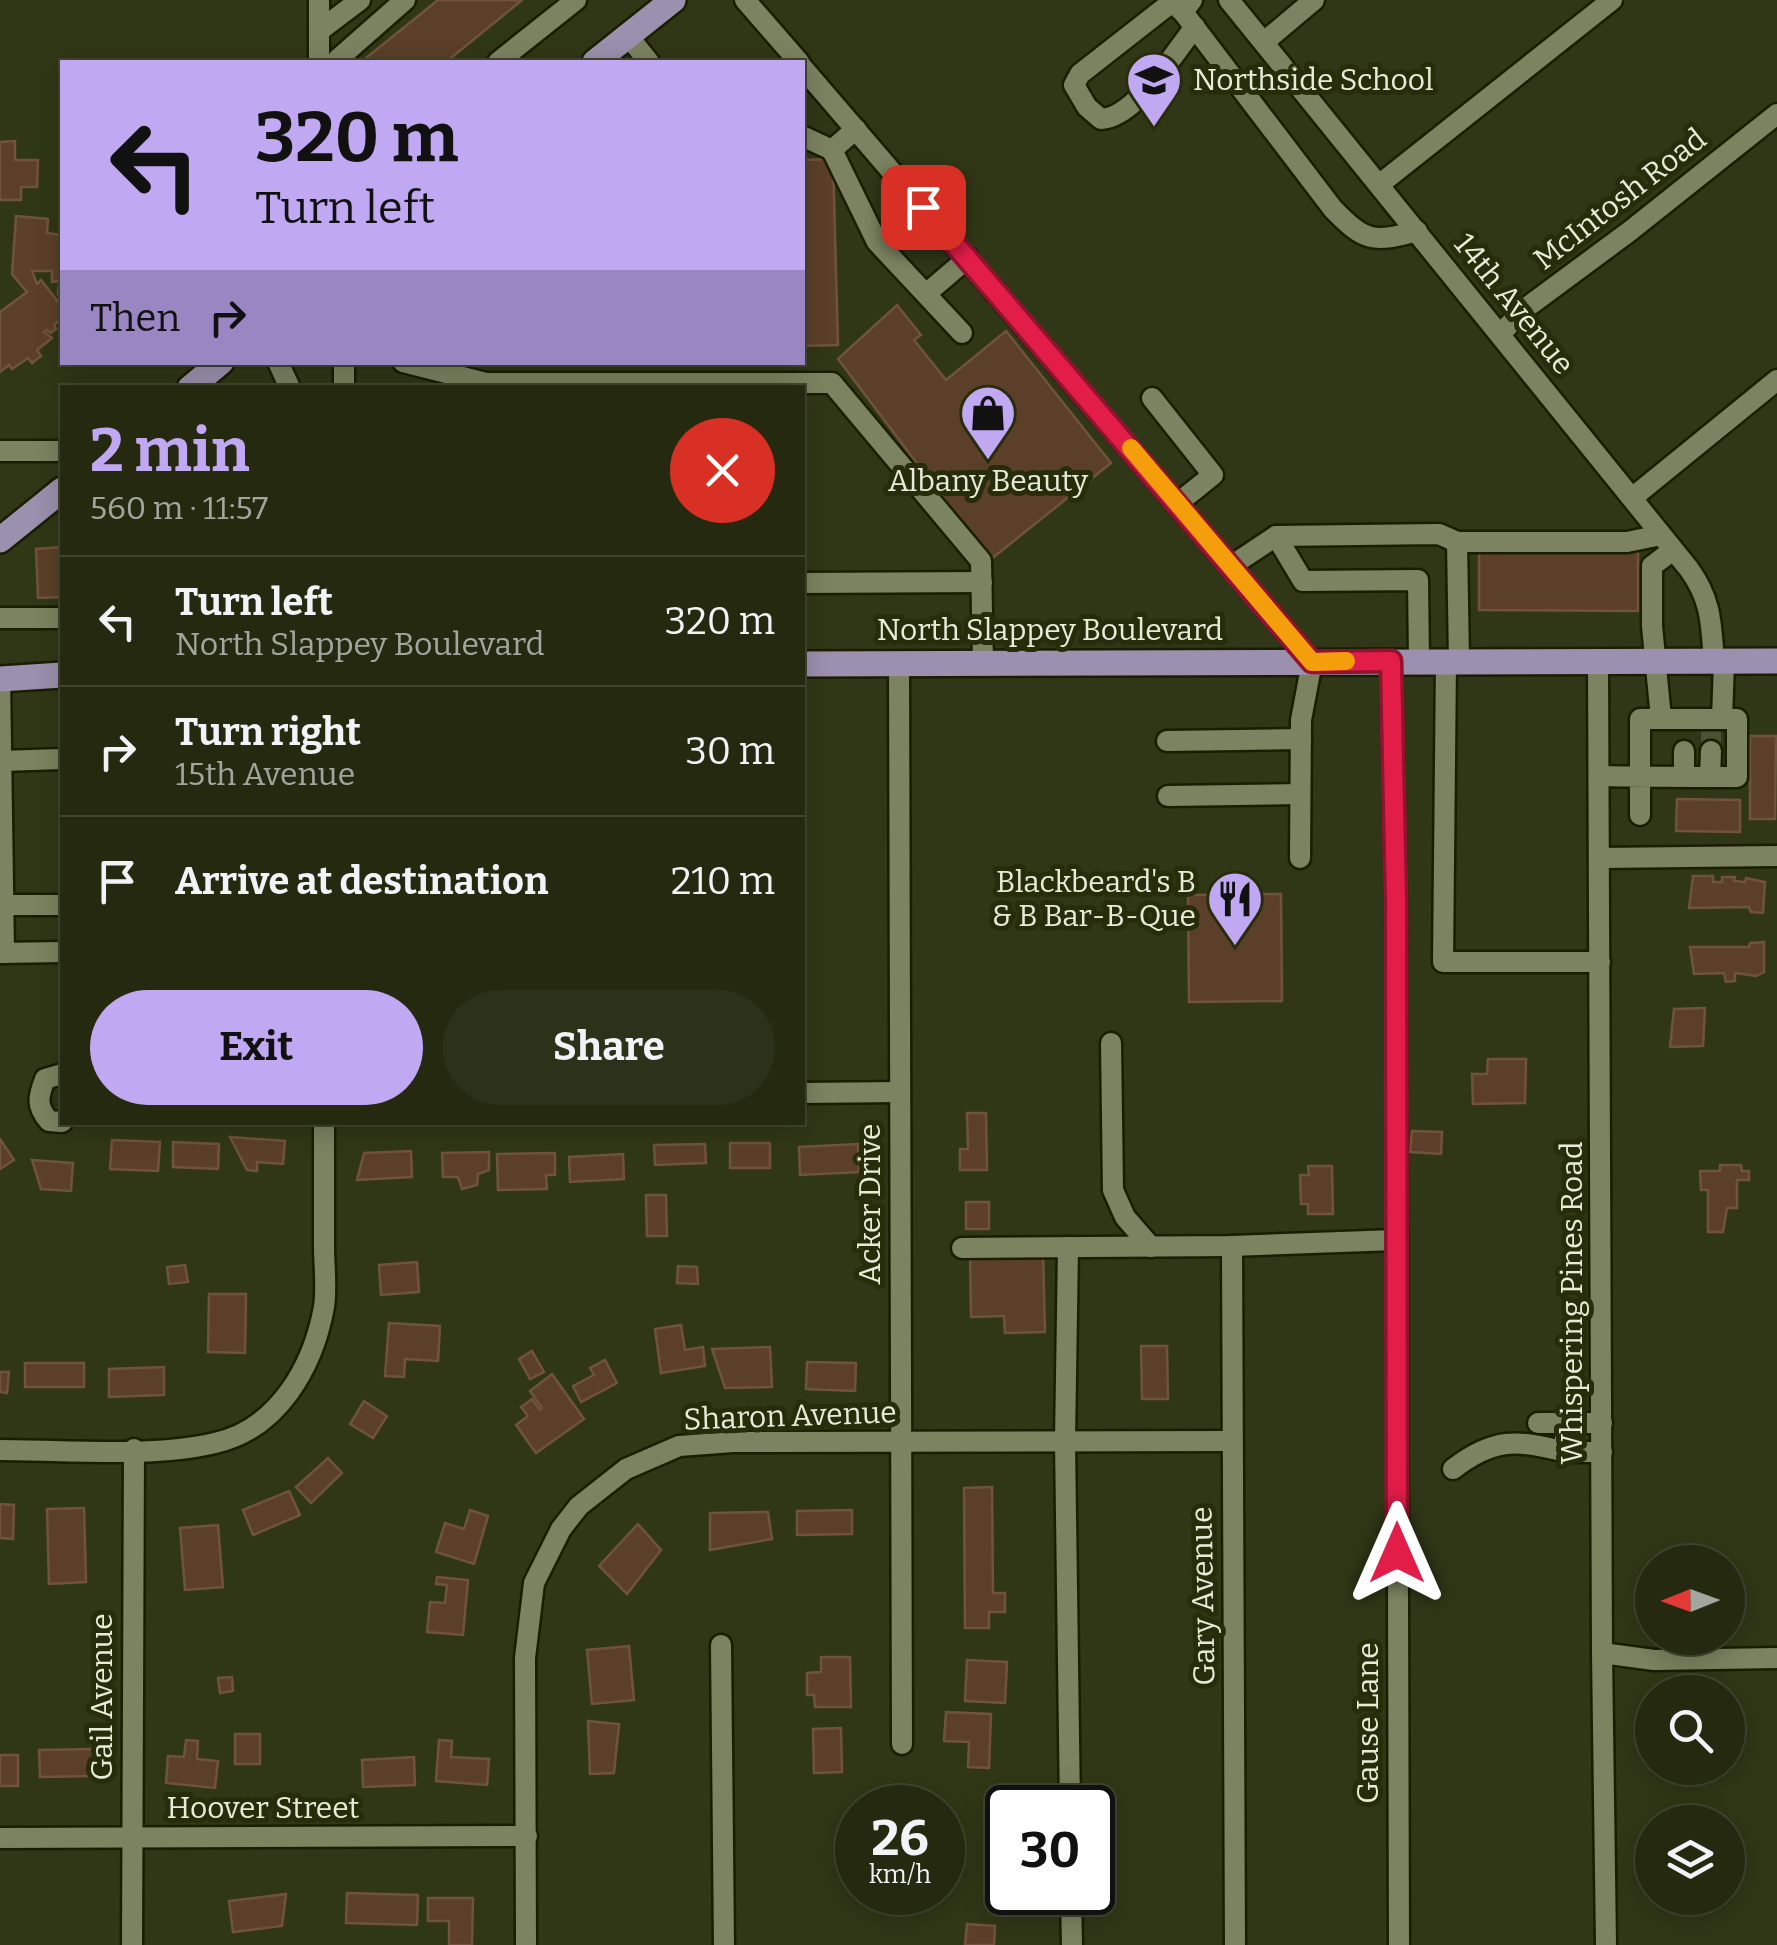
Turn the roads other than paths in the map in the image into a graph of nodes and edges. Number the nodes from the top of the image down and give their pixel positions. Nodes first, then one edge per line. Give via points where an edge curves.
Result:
1 (319, 0) edge
2 (360, 0) edge
3 (405, 0) edge
4 (576, 0) edge
5 (745, 0) edge
6 (1229, 0) edge
7 (1314, 0) edge
8 (1612, 0) edge
9 (667, 2) edge
10 (1190, 13) edge
11 (325, 27) junction
12 (361, 36) junction
13 (628, 36) junction
14 (1264, 42) junction
15 (319, 60) edge
16 (338, 60) edge
17 (501, 60) edge
18 (598, 60) edge
19 (646, 60) edge
20 (797, 60) edge
21 (805, 70) edge
22 (1777, 114) edge
23 (856, 129) junction
24 (805, 137) edge
25 (832, 150) junction
26 (1380, 184) junction
27 (1417, 230) junction
28 (968, 258) junction
29 (927, 293) junction
30 (962, 333) dead end
31 (1501, 334) junction
32 (217, 365) edge
33 (416, 365) edge
34 (457, 375) edge
35 (1777, 380) edge
36 (194, 385) edge
37 (1152, 398) dead end
38 (0, 450) edge
39 (60, 451) edge
40 (60, 492) edge
41 (1632, 498) junction
42 (1178, 504) junction
43 (1276, 536) junction
44 (0, 540) edge
45 (1457, 542) junction
46 (1668, 543) junction
47 (1231, 566) junction
48 (982, 582) junction
49 (805, 583) edge
50 (0, 618) edge
51 (60, 618) edge
52 (1391, 661) junction
53 (1419, 661) junction
54 (1453, 661) junction
55 (1312, 662) junction
56 (1598, 662) junction
57 (1656, 662) junction
58 (1719, 662) junction
59 (1777, 662) edge
60 (899, 663) junction
61 (983, 663) junction
62 (805, 664) edge
63 (60, 675) edge
64 (0, 678) edge
65 (1660, 718) junction
66 (1714, 730) junction
67 (1684, 734) junction
68 (1301, 738) junction
69 (1167, 741) dead end
70 (60, 759) edge
71 (1, 761) edge
72 (1600, 776) junction
73 (1640, 776) junction
74 (1684, 776) junction
75 (1710, 777) junction
76 (1300, 794) junction
77 (1168, 796) dead end
78 (1640, 815) dead end
79 (1777, 856) edge
80 (1300, 858) dead end
81 (1600, 858) junction
82 (4, 905) junction
83 (60, 905) edge
84 (2, 952) edge
85 (60, 952) edge
86 (1600, 962) junction
87 (1111, 1043) dead end
88 (60, 1075) edge
89 (805, 1092) edge
90 (899, 1092) junction
91 (60, 1122) edge
92 (324, 1125) edge
93 (1396, 1240) junction
94 (1232, 1246) junction
95 (1068, 1247) junction
96 (1151, 1247) junction
97 (962, 1248) dead end
98 (1538, 1423) dead end
99 (1565, 1423) junction
100 (1602, 1424) junction
101 (1232, 1441) junction
102 (902, 1442) junction
103 (1065, 1442) junction
104 (134, 1449) junction
105 (0, 1450) edge
106 (1564, 1452) junction
107 (1602, 1452) junction
108 (1453, 1470) dead end
109 (722, 1645) dead end
110 (1602, 1653) junction
111 (1777, 1658) edge
112 (902, 1744) dead end
113 (1070, 1785) edge
114 (527, 1836) junction
115 (131, 1837) junction
116 (0, 1838) edge
117 (1071, 1915) edge
118 (132, 1945) edge
119 (526, 1945) edge
120 (724, 1945) edge
121 (1072, 1945) edge
122 (1235, 1945) edge
123 (1398, 1945) edge
124 (1606, 1945) edge

1 - 11 street
2 - 11 street
3 - 12 street
4 - 17 street
5 - 20 street
6 - 14 street, 14th Avenue
7 - 14 street
8 - 26 street
9 - 13 main road
10 - 10 street via 1129,106 1100,119 1087,107 1074,86 1080,74 1172,2
10 - 27 street via 1355,232 1374,240
11 - 12 street
11 - 15 street
12 - 16 street
13 - 18 main road
13 - 19 street
14 - 26 street, 14th Avenue
21 - 23 street
22 - 31 street, McIntosh Road
23 - 25 street
23 - 28 street
24 - 25 street
25 - 29 street via 877,242
26 - 27 street, 14th Avenue
27 - 31 street, 14th Avenue
28 - 29 street
28 - 42 street
29 - 30 street
31 - 41 street, 14th Avenue
32 - 36 main road
33 - 34 street
34 - 48 street via 486,383 832,384 982,562
35 - 41 street
37 - 42 street via 1213,475
38 - 39 street
40 - 44 main road
41 - 46 street, 14th Avenue
42 - 47 street
43 - 45 street via 1440,534
43 - 47 street
43 - 53 street via 1303,580 1418,580
45 - 46 street
45 - 54 street
46 - 57 street via 1652,566
46 - 58 street, 14th Avenue via 1703,589
47 - 55 street
48 - 49 street
48 - 61 street
50 - 51 street
52 - 53 main road, North Slappey Boulevard
52 - 55 main road, North Slappey Boulevard
52 - 93 street, Gause Lane
53 - 54 main road, North Slappey Boulevard
54 - 56 main road, North Slappey Boulevard
54 - 86 street via 1443,962
55 - 61 main road, North Slappey Boulevard
55 - 68 street
56 - 57 main road, North Slappey Boulevard
56 - 72 street, Whispering Pines Road
57 - 58 main road, North Slappey Boulevard
57 - 65 street
58 - 59 main road, North Slappey Boulevard
58 - 66 street, 14th Avenue
60 - 61 main road, North Slappey Boulevard
60 - 62 main road, North Slappey Boulevard
60 - 90 street, Acker Drive
63 - 64 main road
64 - 71 street
65 - 67 street
65 - 73 street via 1640,718
66 - 67 street
66 - 75 street, 14th Avenue
66 - 75 street via 1737,719 1736,777
67 - 74 street
68 - 69 street
68 - 76 street
70 - 71 street
71 - 82 street
72 - 73 street
72 - 81 street, Whispering Pines Road
73 - 74 street
73 - 78 street
74 - 75 street
76 - 77 street
76 - 80 street
79 - 81 street
81 - 86 street, Whispering Pines Road
82 - 83 street
82 - 84 street
84 - 85 street
86 - 100 street, Whispering Pines Road
87 - 96 street via 1113,1190
88 - 91 street via 46,1079 38,1097 49,1121
89 - 90 street
90 - 102 street, Acker Drive
92 - 104 street via 324,1305 290,1393 234,1437
93 - 94 street
93 - 123 street, Gause Lane
94 - 96 street
94 - 101 street, Gary Avenue
95 - 96 street
95 - 97 street
95 - 103 street
98 - 99 street
99 - 100 street
99 - 106 street
100 - 107 street, Whispering Pines Road
101 - 103 street, Sharon Avenue
101 - 122 street, Gary Avenue
102 - 103 street, Sharon Avenue
102 - 112 street, Acker Drive
102 - 114 street, Sharon Avenue via 680,1446 626,1469 580,1506 534,1583 524,1658
103 - 113 street
104 - 105 street
104 - 115 street, Gail Avenue
106 - 107 street
106 - 108 street via 1494,1444
107 - 110 street, Whispering Pines Road
109 - 120 street
110 - 111 street via 1654,1660
110 - 124 street, Whispering Pines Road
114 - 115 street, Hoover Street
114 - 119 street, Sharon Avenue
115 - 116 street, Hoover Street
115 - 118 street, Gail Avenue
117 - 121 street

